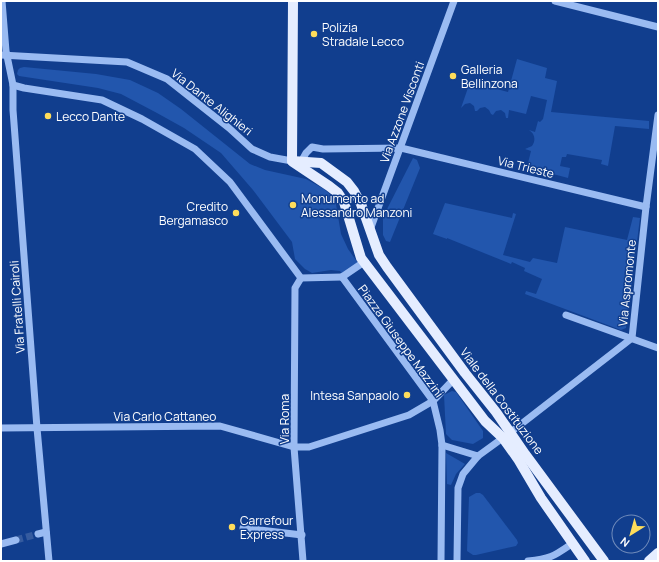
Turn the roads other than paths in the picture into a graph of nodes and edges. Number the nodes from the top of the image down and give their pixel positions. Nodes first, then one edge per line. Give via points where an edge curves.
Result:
1 (2, 1) edge
2 (293, 1) edge
3 (454, 1) edge
4 (555, 1) edge
5 (658, 27) edge
6 (3, 53) edge
7 (13, 85) junction
8 (658, 115) edge
9 (401, 148) junction
10 (296, 162) junction
11 (646, 208) junction
12 (370, 230) junction
13 (364, 262) junction
14 (342, 277) junction
15 (301, 278) junction
16 (566, 315) dead end
17 (632, 338) junction
18 (658, 348) edge
19 (452, 380) junction
20 (433, 402) junction
21 (1, 428) edge
22 (37, 428) junction
23 (507, 435) junction
24 (442, 445) junction
25 (294, 447) junction
26 (478, 456) junction
27 (243, 528) dead end
28 (46, 532) junction
29 (38, 534) tunnel mouth
30 (302, 535) junction
31 (16, 540) tunnel mouth
32 (573, 543) junction
33 (1, 544) edge
34 (658, 553) edge
35 (49, 561) edge
36 (303, 561) edge
37 (441, 561) edge
38 (458, 561) edge
39 (528, 561) edge
40 (585, 561) edge
41 (604, 561) edge
42 (649, 561) edge

1 - 6 street, Via Fratelli Cairoli
2 - 10 main road
3 - 9 street, Via Azzone Visconti
4 - 5 street
6 - 7 street, Via Fratelli Cairoli
6 - 10 street, Via Dante Alighieri via 127,62 167,79 252,149 270,157
7 - 15 street via 102,100 195,149 230,182
7 - 22 street, Via Fratelli Cairoli
8 - 11 street, Via Aspromonte
9 - 10 street, Via Trieste via 312,148
9 - 11 street, Via Trieste
9 - 12 street, Via Azzone Visconti
10 - 12 main road, Viale della Costituzione via 321,162 347,182 361,204
10 - 13 main road, Viale della Costituzione via 338,193 344,202
11 - 17 street, Via Aspromonte
12 - 23 main road, Viale della Costituzione via 379,255
13 - 14 street
13 - 19 main road, Viale della Costituzione
14 - 15 street
14 - 20 street, Piazza Giuseppe Mazzini
15 - 25 street, Via Roma via 295,288
16 - 17 street
17 - 18 street
17 - 23 street, Via Aspromonte
19 - 20 street, Via Carlo Cattaneo
19 - 23 main road, Viale della Costituzione via 485,421
20 - 24 street, Piazza Giuseppe Mazzini
20 - 25 street, Via Carlo Cattaneo via 402,417 309,447
21 - 22 street, Via Carlo Cattaneo
22 - 25 street, Via Carlo Cattaneo via 220,426
22 - 28 street, Via Fratelli Cairoli
23 - 26 street
23 - 32 main road, Viale della Costituzione via 541,498
23 - 41 main road, Viale della Costituzione via 525,454
24 - 26 street
24 - 37 street, Piazza Giuseppe Mazzini
25 - 30 street, Via Roma
26 - 38 street via 463,474 458,488
27 - 30 street
28 - 29 street
28 - 35 street, Via Fratelli Cairoli
30 - 36 street, Via Roma
31 - 33 street
32 - 39 street via 547,559
32 - 40 main road, Viale della Costituzione
34 - 42 main road

